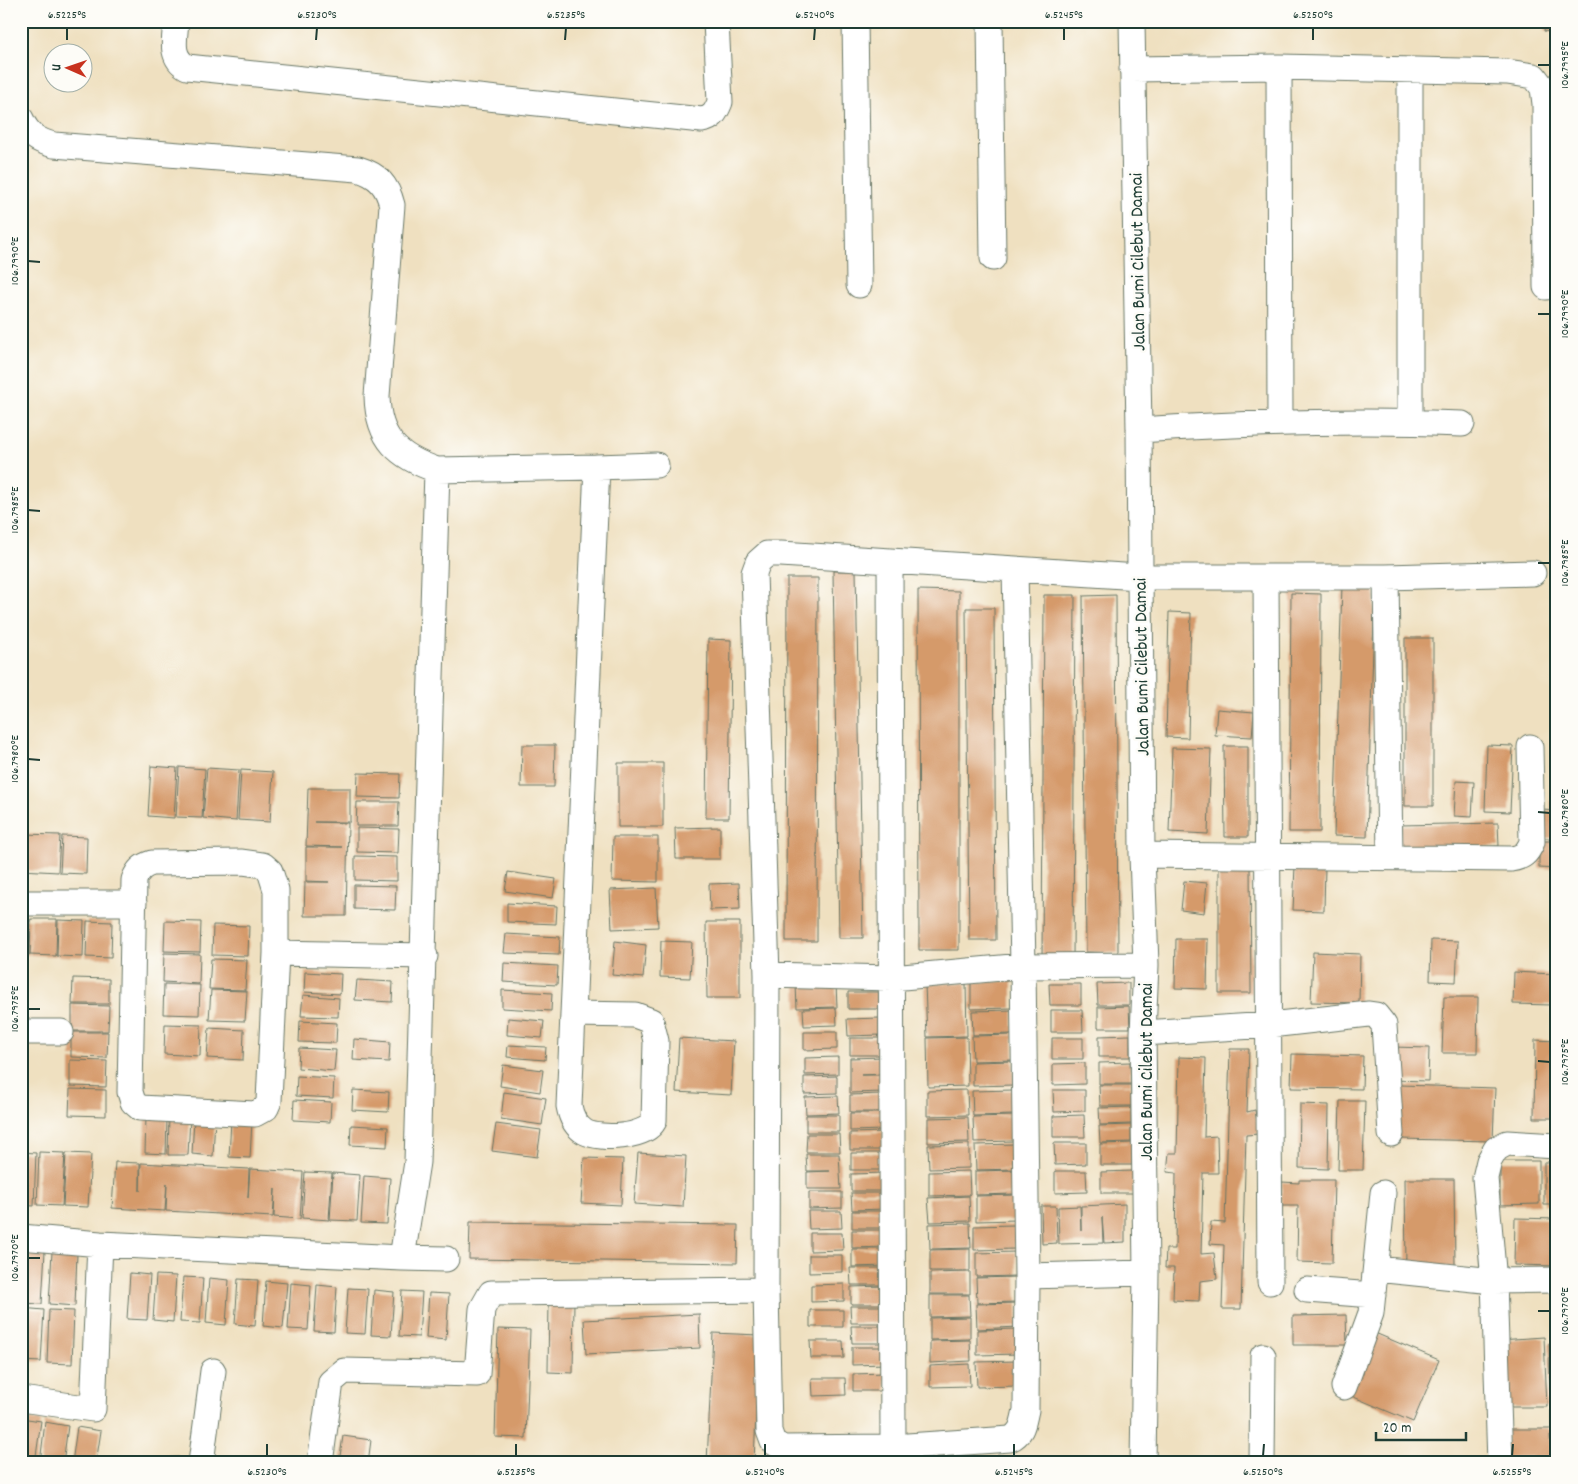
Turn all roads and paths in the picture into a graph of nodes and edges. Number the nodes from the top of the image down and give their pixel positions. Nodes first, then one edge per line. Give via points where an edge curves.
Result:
1 (176, 21) edge
2 (716, 21) edge
3 (855, 21) edge
4 (990, 21) edge
5 (1132, 21) edge
6 (1279, 67) junction
7 (1132, 70) junction
8 (1410, 71) junction
9 (21, 119) edge
10 (993, 258) dead end
11 (859, 285) dead end
12 (1546, 287) dead end
13 (1410, 422) junction
14 (1280, 423) junction
15 (1462, 424) dead end
16 (1139, 430) junction
17 (656, 466) dead end
18 (597, 467) junction
19 (437, 470) junction
20 (890, 561) junction
21 (1015, 569) junction
22 (1533, 573) dead end
23 (1139, 576) junction
24 (1266, 577) junction
25 (1386, 577) junction
26 (1530, 747) dead end
27 (1142, 855) junction
28 (1268, 856) junction
29 (1390, 857) junction
30 (21, 903) edge
31 (134, 903) junction
32 (276, 952) junction
33 (425, 956) junction
34 (1023, 966) junction
35 (1146, 966) junction
36 (767, 975) junction
37 (892, 978) junction
38 (573, 1014) junction
39 (1270, 1025) junction
40 (21, 1032) edge
41 (61, 1032) dead end
42 (1144, 1033) junction
43 (1390, 1134) dead end
44 (1557, 1146) edge
45 (1383, 1192) dead end
46 (21, 1236) edge
47 (100, 1244) junction
48 (402, 1258) junction
49 (446, 1260) dead end
50 (1376, 1270) junction
51 (1146, 1273) junction
52 (1027, 1276) junction
53 (1557, 1280) edge
54 (1494, 1281) junction
55 (1270, 1282) dead end
56 (766, 1290) junction
57 (1307, 1290) dead end
58 (1374, 1295) junction
59 (1263, 1356) dead end
60 (213, 1371) dead end
61 (1344, 1387) dead end
62 (21, 1399) edge
63 (893, 1447) junction
64 (201, 1463) edge
65 (320, 1463) edge
66 (1143, 1463) edge
67 (1262, 1463) edge
68 (1500, 1463) edge

1 - 2 street via 176,56 180,64 187,67 702,120 717,111 720,102
3 - 11 street
4 - 10 street
5 - 7 street, Jalan Bumi Cilebut Damai
6 - 7 street
6 - 8 street
6 - 14 street
7 - 16 street, Jalan Bumi Cilebut Damai
8 - 12 street via 1507,72 1534,76 1543,88
8 - 13 street
9 - 19 street via 30,134 54,146 358,169 371,172 382,181 392,205 377,414 390,442 403,454
13 - 14 street
13 - 15 street
14 - 16 street
16 - 23 street, Jalan Bumi Cilebut Damai
17 - 18 street
18 - 19 street
18 - 38 street
19 - 33 street
20 - 21 street
20 - 36 street via 767,554 758,562 754,573
20 - 37 street
21 - 23 street
21 - 34 street
22 - 25 street
23 - 24 street
23 - 27 street, Jalan Bumi Cilebut Damai
24 - 25 street
24 - 28 street
25 - 29 street
26 - 29 street via 1532,842 1522,857
27 - 28 street
27 - 35 street, Jalan Bumi Cilebut Damai
28 - 29 street
28 - 39 street
30 - 31 street
31 - 32 street via 134,880 144,865 242,862 263,865 270,871 276,890
31 - 32 street via 130,1092 133,1102 140,1108 255,1114 266,1108 269,1101
32 - 33 street
33 - 48 street via 417,1162
34 - 35 street
34 - 37 street
34 - 52 street
35 - 42 street, Jalan Bumi Cilebut Damai
36 - 37 street
36 - 56 street
37 - 63 street
38 - 38 street via 635,1015 651,1021 656,1040 654,1121 645,1131 596,1135 577,1126 569,1106
39 - 42 street
39 - 43 street via 1369,1014 1381,1018
39 - 55 street
40 - 41 street
42 - 51 street, Jalan Bumi Cilebut Damai
44 - 54 street via 1507,1143 1496,1149 1489,1161 1485,1178
45 - 50 street
46 - 47 street
47 - 48 street
47 - 62 street via 93,1409
48 - 49 street
50 - 54 street
50 - 58 street
51 - 52 street
51 - 66 street, Jalan Bumi Cilebut Damai
52 - 63 street via 1026,1410 1020,1432 1010,1439
53 - 54 street
54 - 68 street
56 - 63 street via 769,1431 773,1442 783,1448
56 - 65 street via 491,1293 482,1308 477,1374 344,1371 330,1382
57 - 58 street
58 - 61 street via 1371,1313
59 - 67 street
60 - 64 street

